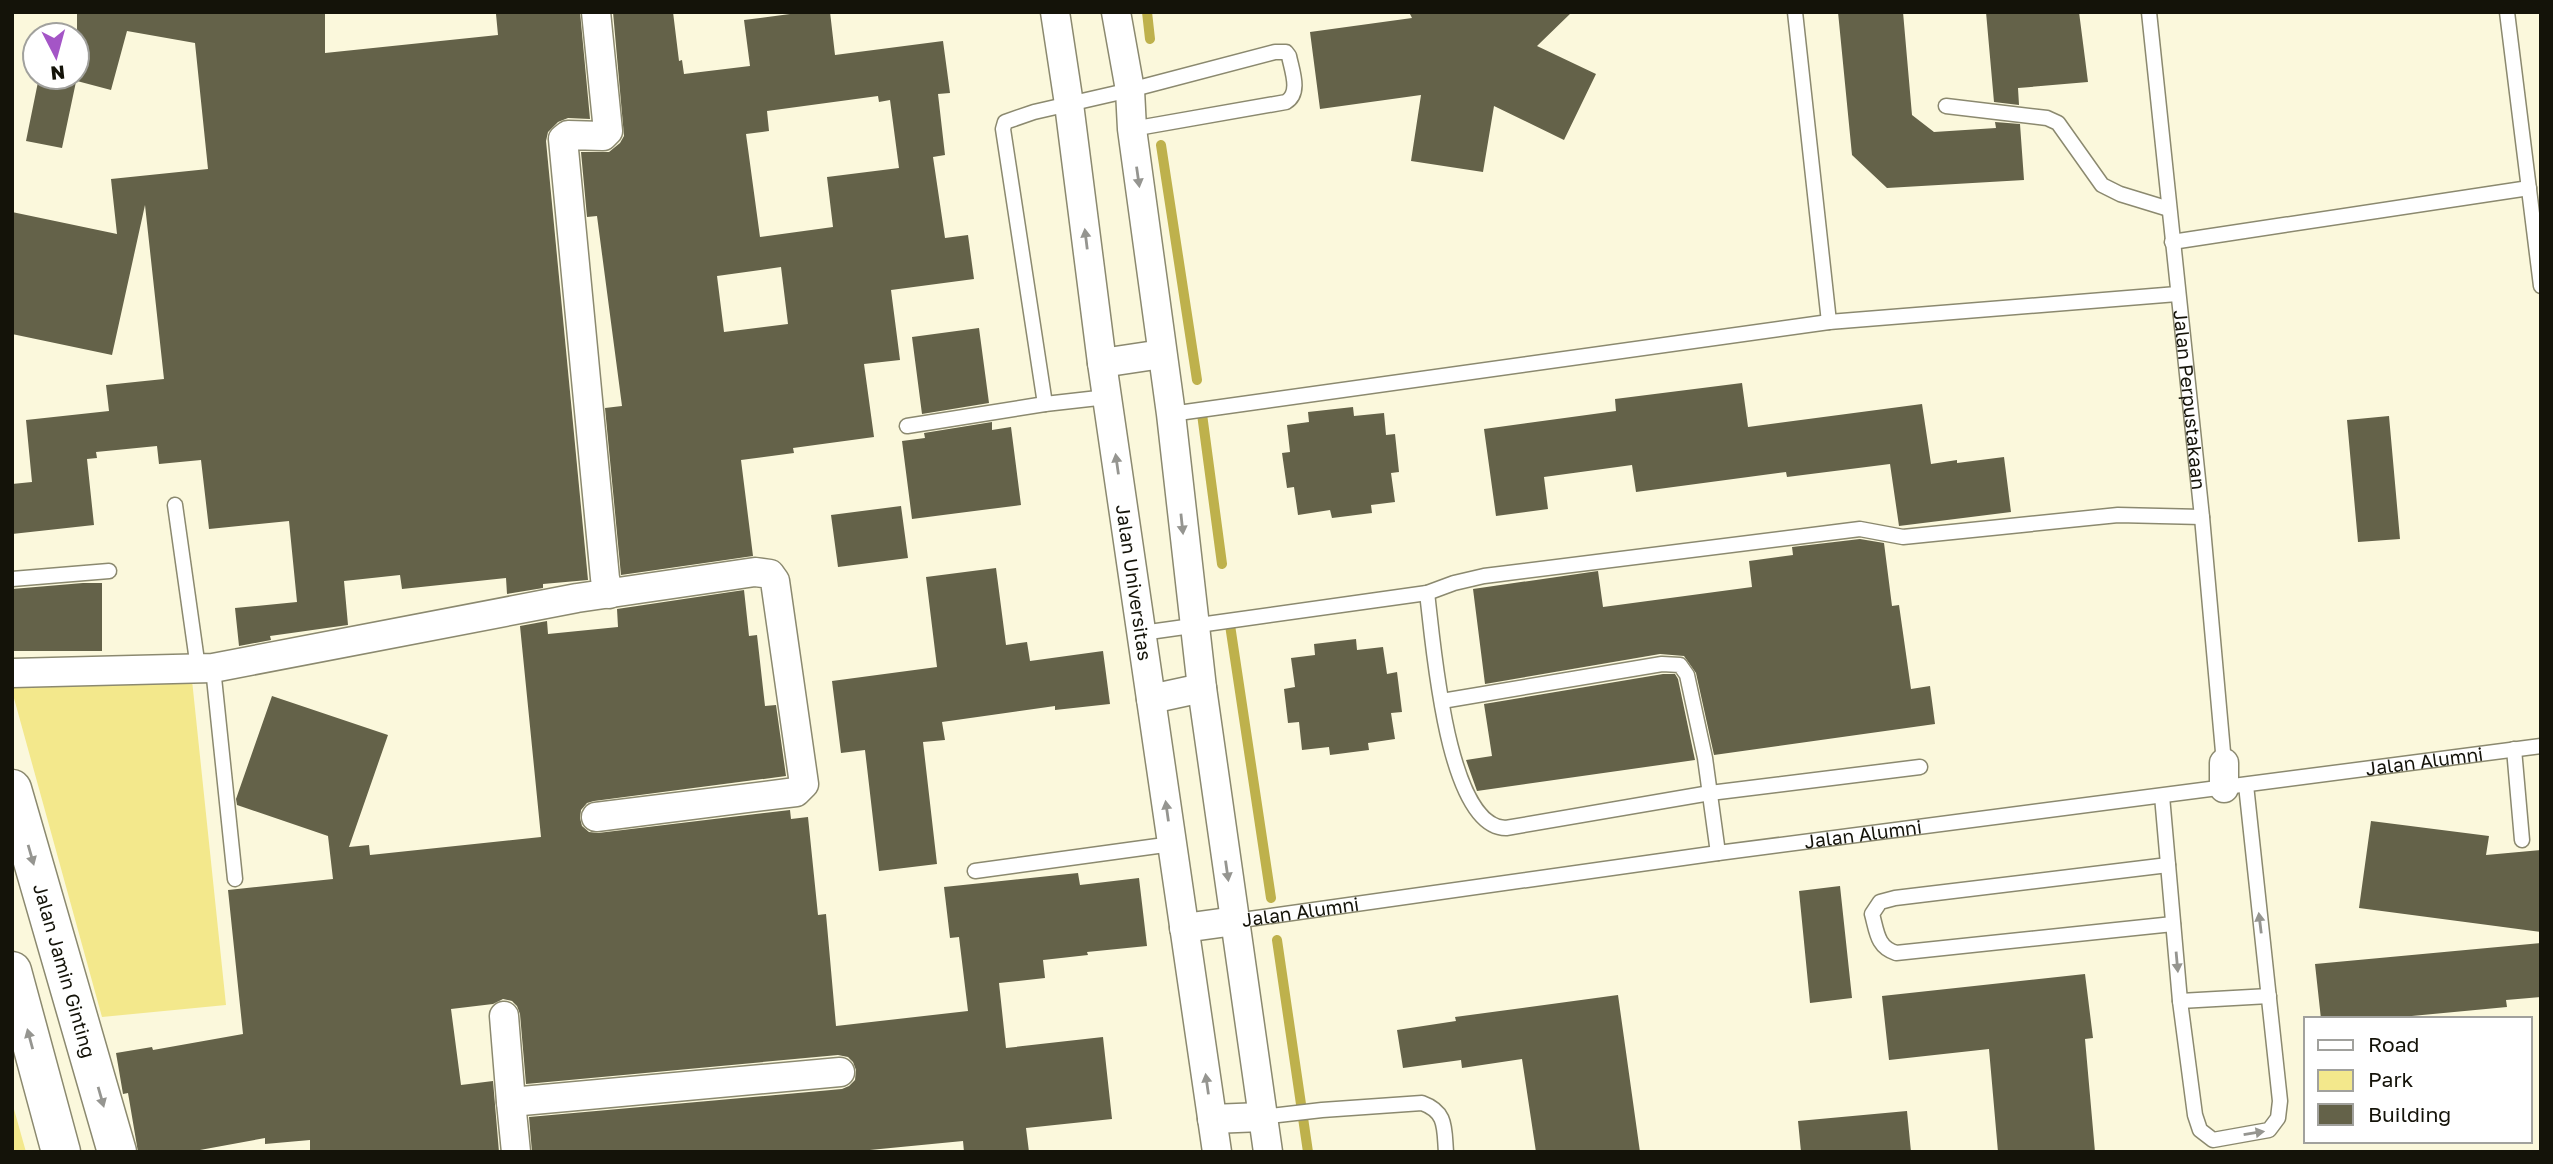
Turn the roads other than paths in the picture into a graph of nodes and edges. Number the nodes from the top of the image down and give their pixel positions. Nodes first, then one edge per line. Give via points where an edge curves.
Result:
1 (596, 12) edge
2 (1055, 12) edge
3 (1116, 12) edge
4 (1796, 12) edge
5 (2150, 12) edge
6 (2507, 12) edge
7 (1130, 90) junction
8 (1069, 104) junction
9 (1946, 106) dead end
10 (1132, 129) junction
11 (2529, 188) junction
12 (2169, 209) junction
13 (2172, 242) junction
14 (2541, 286) edge
15 (2177, 294) junction
16 (1829, 322) junction
17 (1162, 354) junction
18 (1102, 363) junction
19 (1107, 397) junction
20 (1045, 404) junction
21 (1171, 414) junction
22 (907, 426) dead end
23 (175, 505) dead end
24 (2202, 517) junction
25 (108, 571) dead end
26 (12, 579) edge
27 (1427, 593) junction
28 (609, 594) junction
29 (1193, 624) junction
30 (1142, 633) junction
31 (205, 668) junction
32 (12, 673) edge
33 (1202, 688) junction
34 (1151, 699) junction
35 (1442, 701) junction
36 (2541, 746) edge
37 (2514, 749) junction
38 (1920, 767) dead end
39 (2232, 779) junction
40 (12, 789) edge
41 (1710, 793) junction
42 (2162, 796) junction
43 (596, 817) dead end
44 (2522, 840) dead end
45 (1172, 844) junction
46 (1718, 853) junction
47 (2168, 865) junction
48 (975, 871) dead end
49 (235, 878) dead end
50 (1234, 921) junction
51 (2174, 924) junction
52 (1184, 928) junction
53 (12, 971) edge
54 (2269, 996) junction
55 (2180, 1001) junction
56 (504, 1016) dead end
57 (840, 1072) dead end
58 (512, 1102) junction
59 (1262, 1116) junction
60 (1212, 1119) junction
61 (115, 1144) edge
62 (61, 1152) edge
63 (516, 1152) edge
64 (1217, 1152) edge
65 (1268, 1152) edge
66 (1446, 1152) edge

1 - 28 street via 608,131 603,136 568,135 564,139
2 - 8 street, Jalan Universitas
3 - 7 street
4 - 16 lane
5 - 12 lane, Jalan Perpustakaan
6 - 11 lane
7 - 8 lane
7 - 10 street
7 - 10 lane via 1286,52 1295,91 1286,102
18 -> 8 street, Jalan Universitas
8 - 20 lane via 1010,119 1003,129
9 - 12 lane via 2048,118 2058,123 2102,185
10 -> 17 street
11 - 13 lane
11 - 14 lane
12 - 13 lane, Jalan Perpustakaan
13 - 15 lane, Jalan Perpustakaan
15 - 16 lane
15 - 24 lane, Jalan Perpustakaan
16 - 21 lane
17 - 18 street
17 - 21 street
18 - 19 street, Jalan Universitas
19 - 20 lane
30 -> 19 street, Jalan Universitas
20 - 22 lane
21 -> 29 street
23 - 31 lane
24 - 27 lane via 2118,515 1903,537 1860,529 1484,576
24 - 39 lane, Jalan Perpustakaan
25 - 26 lane
27 - 29 lane
27 - 35 lane
28 - 31 street
28 - 43 street via 755,572 773,577 803,784 796,792
29 - 30 lane
29 - 33 street
30 - 34 street, Jalan Universitas
31 - 32 street
31 - 49 lane
33 - 34 street
33 -> 50 street
45 -> 34 street, Jalan Universitas
35 - 41 lane via 1454,764 1468,800 1493,827
35 - 41 lane via 1662,664 1680,665 1687,675
36 - 37 lane, Jalan Alumni
37 - 39 lane, Jalan Alumni
37 - 44 lane
38 - 41 lane
39 - 42 lane, Jalan Alumni
54 -> 39 lane, Jalan Perpustakaan
40 -> 61 main road, Jalan Jamin Ginting
41 - 46 lane
42 - 46 lane, Jalan Alumni
42 - 47 lane
45 - 48 lane
45 - 52 street, Jalan Universitas
46 - 50 lane, Jalan Alumni
47 - 51 lane
47 - 51 lane via 1895,898 1880,902 1872,914 1881,943 1896,953
50 - 52 street, Jalan Alumni
50 - 59 street
51 -> 55 lane
60 -> 52 street, Jalan Universitas
62 -> 53 main road
54 - 55 lane
55 -> 54 lane, Jalan Perpustakaan via 2195,1115 2200,1130 2213,1140 2269,1130 2278,1118
56 - 58 street
57 - 58 street
58 - 63 street
59 - 60 street
59 - 65 street
59 - 66 lane via 1422,1104 1435,1108 1444,1121
60 - 64 street, Jalan Universitas
61 - 62 main road

